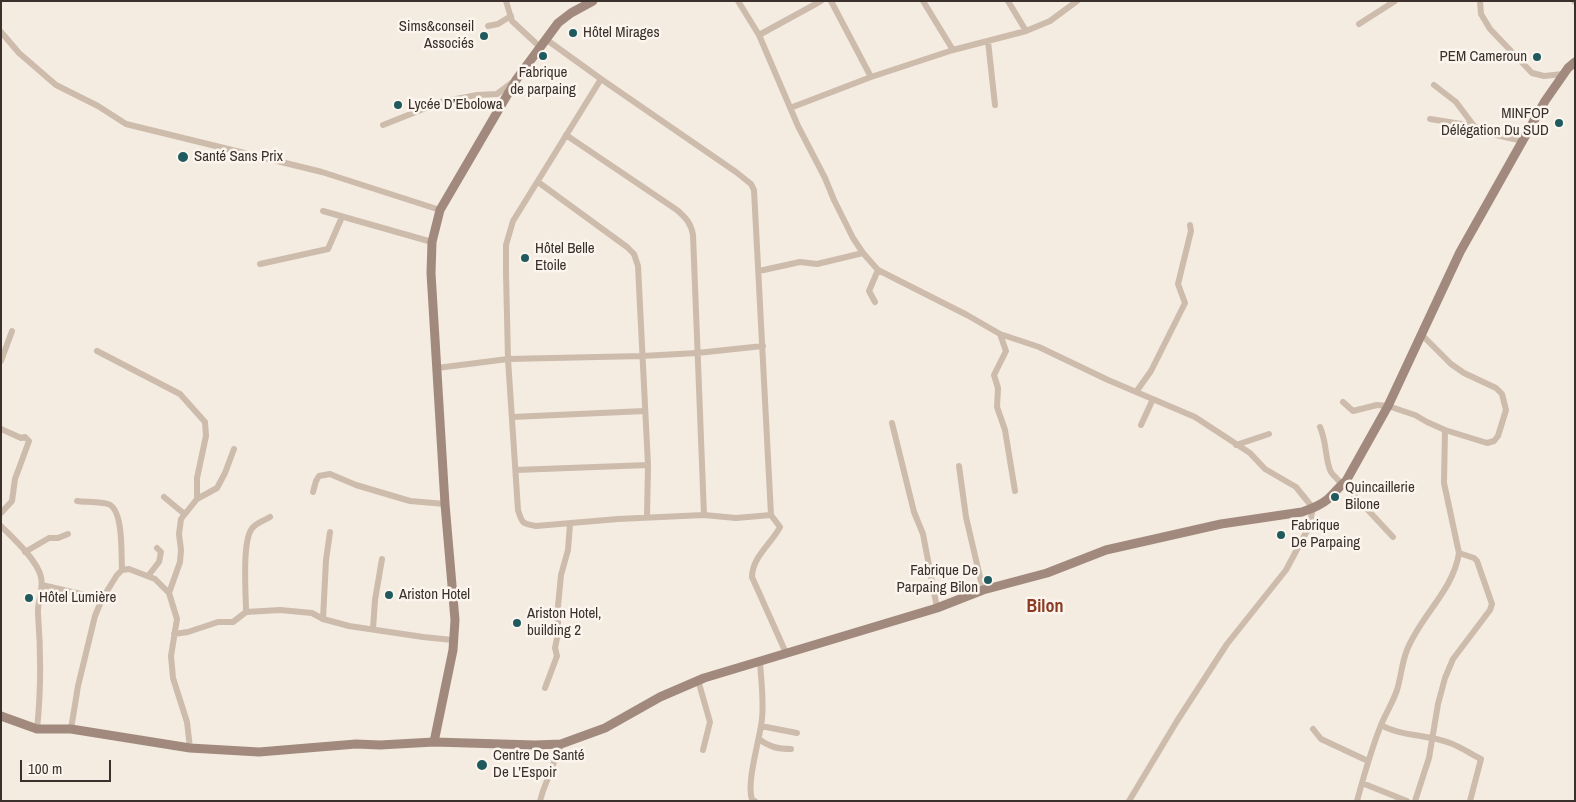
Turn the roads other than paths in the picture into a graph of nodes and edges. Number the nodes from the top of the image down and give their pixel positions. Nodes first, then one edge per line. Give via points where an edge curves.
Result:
1 (506, 1) edge
2 (738, 1) edge
3 (821, 1) edge
4 (831, 1) edge
5 (923, 1) edge
6 (1008, 1) edge
7 (1077, 1) edge
8 (1395, 1) edge
9 (1480, 1) edge
10 (587, 2) edge
11 (511, 16) junction
12 (1359, 24) dead end
13 (488, 26) dead end
14 (1026, 31) junction
15 (1, 32) edge
16 (759, 35) junction
17 (546, 40) junction
18 (988, 41) junction
19 (540, 47) junction
20 (953, 50) junction
21 (1575, 62) edge
22 (1563, 74) junction
23 (871, 77) junction
24 (601, 79) junction
25 (516, 80) junction
26 (1434, 84) dead end
27 (995, 105) dead end
28 (790, 108) junction
29 (1430, 119) dead end
30 (383, 125) dead end
31 (1474, 126) junction
32 (566, 135) junction
33 (1522, 141) junction
34 (538, 182) junction
35 (440, 210) junction
36 (324, 211) dead end
37 (342, 217) junction
38 (1190, 225) dead end
39 (432, 242) junction
40 (863, 253) junction
41 (260, 264) dead end
42 (878, 270) junction
43 (759, 272) junction
44 (874, 302) dead end
45 (12, 331) dead end
46 (1000, 334) junction
47 (1421, 334) junction
48 (763, 346) junction
49 (97, 352) dead end
50 (697, 353) junction
51 (642, 356) junction
52 (508, 359) junction
53 (1, 361) edge
54 (436, 368) junction
55 (1136, 392) junction
56 (1153, 398) junction
57 (1342, 402) dead end
58 (1388, 406) junction
59 (645, 411) junction
60 (512, 418) junction
61 (892, 422) dead end
62 (1141, 425) dead end
63 (1320, 427) dead end
64 (1, 429) edge
65 (1444, 430) junction
66 (1268, 434) dead end
67 (1236, 445) junction
68 (234, 449) dead end
69 (648, 465) junction
70 (959, 466) dead end
71 (516, 470) junction
72 (1343, 483) junction
73 (1016, 491) dead end
74 (313, 492) dead end
75 (164, 497) dead end
76 (197, 499) junction
77 (77, 500) dead end
78 (445, 504) junction
79 (1313, 508) junction
80 (185, 512) junction
81 (1, 514) edge
82 (771, 515) junction
83 (704, 516) junction
84 (270, 518) dead end
85 (647, 518) junction
86 (570, 524) junction
87 (1, 526) edge
88 (330, 532) dead end
89 (68, 534) dead end
90 (1393, 537) dead end
91 (157, 548) dead end
92 (25, 552) junction
93 (1458, 553) junction
94 (382, 559) dead end
95 (122, 570) junction
96 (148, 576) junction
97 (42, 585) junction
98 (983, 590) junction
99 (169, 593) junction
100 (102, 598) junction
101 (937, 608) junction
102 (246, 612) junction
103 (323, 619) junction
104 (373, 629) junction
105 (174, 634) junction
106 (453, 640) junction
107 (786, 653) junction
108 (760, 661) junction
109 (698, 680) junction
110 (546, 688) dead end
111 (1, 716) edge
112 (1381, 725) junction
113 (761, 726) junction
114 (37, 729) junction
115 (71, 729) junction
116 (1312, 729) dead end
117 (797, 733) dead end
118 (759, 739) junction
119 (1433, 739) junction
120 (434, 742) junction
121 (562, 744) junction
122 (190, 748) junction
123 (790, 749) dead end
124 (704, 750) dead end
125 (1368, 761) junction
126 (1362, 783) junction
127 (540, 801) edge
128 (754, 801) edge
129 (1128, 801) edge
130 (1357, 801) edge
131 (1407, 801) edge
132 (1415, 801) edge
133 (1470, 801) edge

1 - 11 street
2 - 16 street
3 - 16 street
4 - 23 street
5 - 20 street
6 - 14 street
7 - 14 street via 1050,21
8 - 12 street
9 - 22 street via 1481,14 1490,29 1532,73 1544,76
10 - 17 main road via 558,23
11 - 13 street
11 - 19 street via 512,21
14 - 18 street
15 - 35 street via 19,53 56,85 126,124 322,172
16 - 28 street
17 - 19 main road
17 - 24 street
18 - 20 street
18 - 27 street
19 - 25 main road
20 - 23 street
21 - 22 main road
22 - 33 main road
23 - 28 street
24 - 32 street
24 - 43 street via 751,184 755,196
25 - 30 street via 497,94 441,102
25 - 35 main road
26 - 31 street via 1456,102
28 - 40 street
29 - 31 street
31 - 33 street
32 - 34 street
32 - 50 street via 687,219 693,235
33 - 47 main road via 1460,252
34 - 51 street via 634,254 638,266
34 - 52 street via 513,221 506,245
35 - 39 main road
36 - 37 street
37 - 39 street
37 - 41 street via 328,249
38 - 55 street via 1178,284 1185,303 1151,371
39 - 54 main road
40 - 42 street
40 - 43 street
42 - 44 street via 870,291
42 - 46 street
43 - 48 street
45 - 53 street
46 - 55 street via 1039,347
46 - 73 street via 1006,351 994,375 998,388 997,407 1006,430
47 - 58 main road
47 - 65 street via 1451,364 1496,388 1502,394 1506,410 1494,441 1487,443
48 - 50 street
48 - 82 street
49 - 76 street via 180,394 205,422 206,436 196,478
50 - 51 street
50 - 83 street
51 - 52 street
51 - 59 street
52 - 54 street
52 - 60 street
54 - 78 main road
55 - 56 street
56 - 62 street
56 - 67 street via 1195,417
57 - 58 street via 1353,411 1377,405
58 - 65 street via 1415,414
58 - 72 main road
59 - 60 street
59 - 69 street
60 - 71 street
61 - 101 street via 914,512 923,534
63 - 72 street via 1331,472
64 - 81 street via 29,441 15,479 12,501
65 - 93 street via 1444,483
66 - 67 street
67 - 79 street via 1250,453 1265,469 1296,487
68 - 76 street via 217,488
69 - 71 street
69 - 85 street
70 - 98 street via 966,517
71 - 86 street via 521,521 536,526
72 - 79 main road via 1327,500
72 - 90 street
74 - 78 street via 319,476 330,474 410,501
75 - 80 street
76 - 80 street
77 - 95 street via 109,504 116,510
78 - 106 main road via 455,620
79 - 98 main road via 1221,524 1106,550 1048,573
79 - 129 street via 1309,527 1286,570 1227,644
80 - 99 street via 179,534 180,562
82 - 83 street
82 - 107 street via 780,526 761,554 752,577
83 - 85 street
84 - 102 street via 255,525 248,536
85 - 86 street
86 - 110 street via 558,606 557,656
87 - 92 street
88 - 103 street
89 - 92 street via 50,538
91 - 96 street via 161,552 159,562
92 - 97 street via 37,566
93 - 112 street via 1450,581 1419,626 1407,650 1397,690
93 - 119 street via 1477,561 1492,604 1453,659 1438,704
94 - 104 street
95 - 96 street via 135,570
95 - 100 street
96 - 99 street
97 - 100 street
97 - 114 street via 38,613 40,695
98 - 101 main road
99 - 105 street via 177,619
100 - 115 street via 78,686
101 - 107 main road
102 - 103 street via 280,610 312,613
102 - 105 street via 233,622 218,622
103 - 104 street
104 - 106 street
105 - 122 street via 173,678 187,722
106 - 120 main road
107 - 108 main road
108 - 109 main road
108 - 113 street
109 - 121 main road via 605,728
109 - 124 street via 710,722
111 - 114 main road
112 - 119 street
112 - 125 street
113 - 117 street
113 - 118 street
114 - 115 main road
115 - 122 main road
116 - 125 street via 1321,740
118 - 123 street via 768,746
118 - 128 street via 752,774 751,796
119 - 132 street
119 - 133 street via 1450,743 1482,759
120 - 121 main road
120 - 122 main road via 258,752
121 - 127 street
125 - 126 street
126 - 130 street
126 - 131 street

